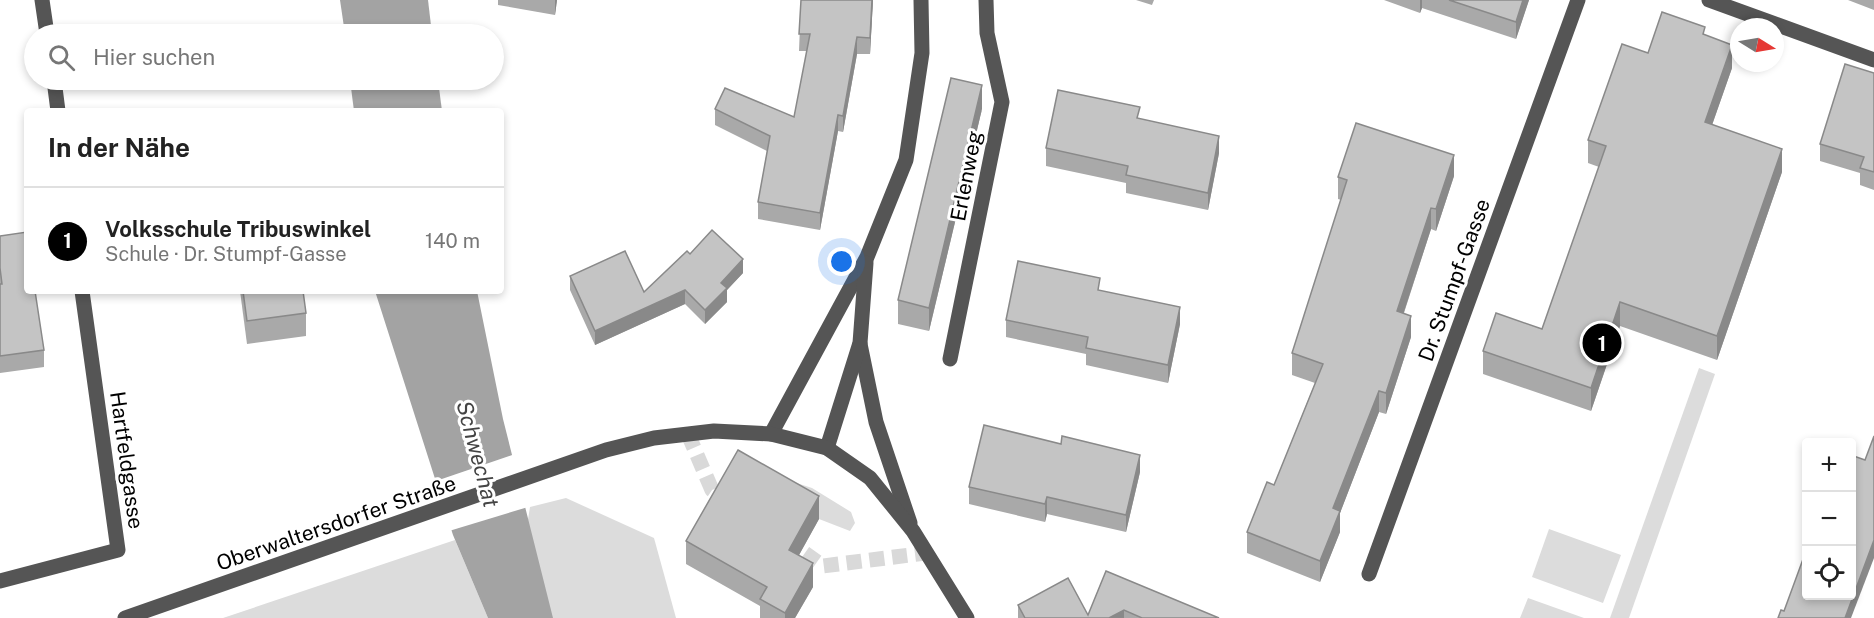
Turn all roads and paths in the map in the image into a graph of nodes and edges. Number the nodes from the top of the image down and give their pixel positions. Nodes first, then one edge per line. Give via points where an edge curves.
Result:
1 (42, 0) edge
2 (921, 0) edge
3 (986, 0) edge
4 (1578, 0) edge
5 (1709, 0) edge
6 (46, 24) edge
7 (1874, 60) edge
8 (55, 90) edge
9 (58, 108) edge
10 (867, 256) junction
11 (82, 294) edge
12 (860, 343) junction
13 (950, 359) dead end
14 (771, 434) junction
15 (827, 448) junction
16 (913, 531) junction
17 (1370, 574) dead end
18 (0, 581) edge
19 (125, 618) edge
20 (967, 618) edge

1 - 6 street
2 - 10 street via 922,53 906,160
3 - 13 street, Erlenweg via 987,33 1002,102
4 - 17 street, Dr. Stumpf-Gasse
5 - 7 street
8 - 9 street
10 - 12 street
10 - 14 street
11 - 18 street, Hartfeldgasse via 118,550
12 - 15 street
12 - 16 street via 876,422
14 - 15 street, Oberwaltersdorfer Straße
14 - 19 street, Oberwaltersdorfer Straße via 714,431 654,438 606,450
15 - 16 street via 870,478
16 - 20 street

